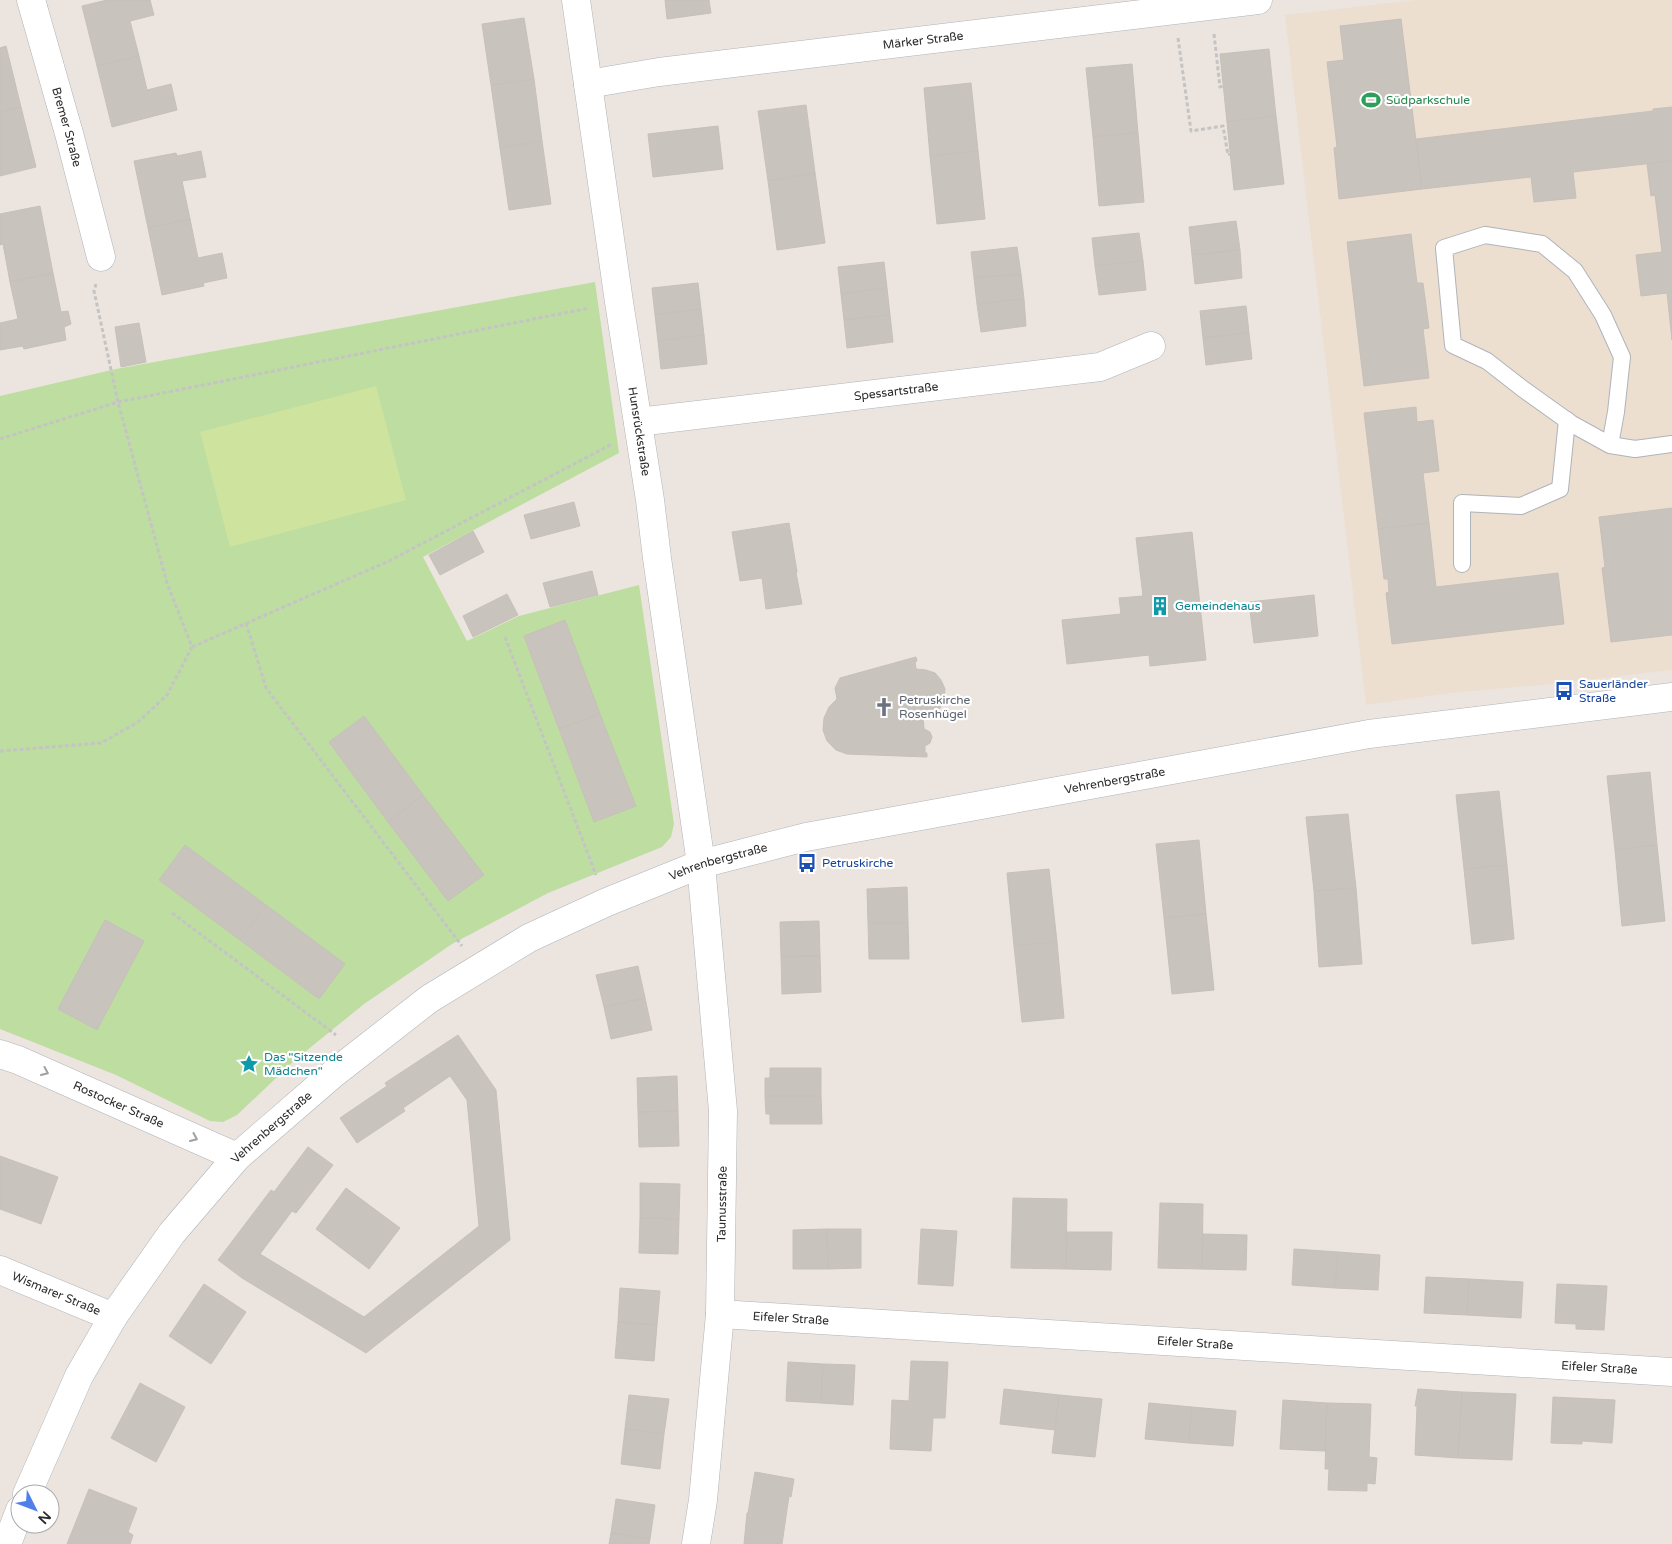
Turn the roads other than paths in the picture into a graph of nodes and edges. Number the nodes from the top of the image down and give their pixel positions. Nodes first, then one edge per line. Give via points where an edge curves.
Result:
1 (31, 0) edge
2 (576, 0) edge
3 (1258, 0) edge
4 (588, 84) junction
5 (100, 257) road end
6 (1151, 346) dead end
7 (1567, 420) junction
8 (638, 422) junction
9 (1672, 444) edge
10 (1610, 445) junction
11 (1462, 564) dead end
12 (1672, 697) edge
13 (701, 864) junction
14 (0, 1054) edge
15 (237, 1157) junction
16 (0, 1270) edge
17 (720, 1314) junction
18 (113, 1317) junction
19 (1672, 1372) edge
20 (27, 1484) edge
21 (696, 1544) edge

1 - 5 street, Bremer Straße
2 - 4 street, Hunsrückstraße
3 - 4 street, Märker Straße via 668,70
4 - 8 street, Hunsrückstraße
6 - 8 street, Spessartstraße via 1100,366
7 - 10 lane
7 - 10 lane via 1487,361 1453,345 1444,248 1485,235 1542,244 1575,271 1602,314 1622,357
7 - 11 lane via 1560,489 1521,506 1462,503
8 - 13 street, Hunsrückstraße
9 - 10 lane via 1635,449
12 - 13 street, Vehrenbergstraße via 1369,734 806,837
13 - 15 street, Vehrenbergstraße via 606,902 529,938 429,999
13 - 17 street, Taunusstraße via 723,1111
14 -> 15 street, Rostocker Straße
15 - 18 street, Vehrenbergstraße via 172,1233
16 - 18 street, Wismarer Straße
17 - 19 street, Eifeler Straße
17 - 21 street, Taunusstraße
18 - 20 street, Vehrenbergstraße via 79,1376

